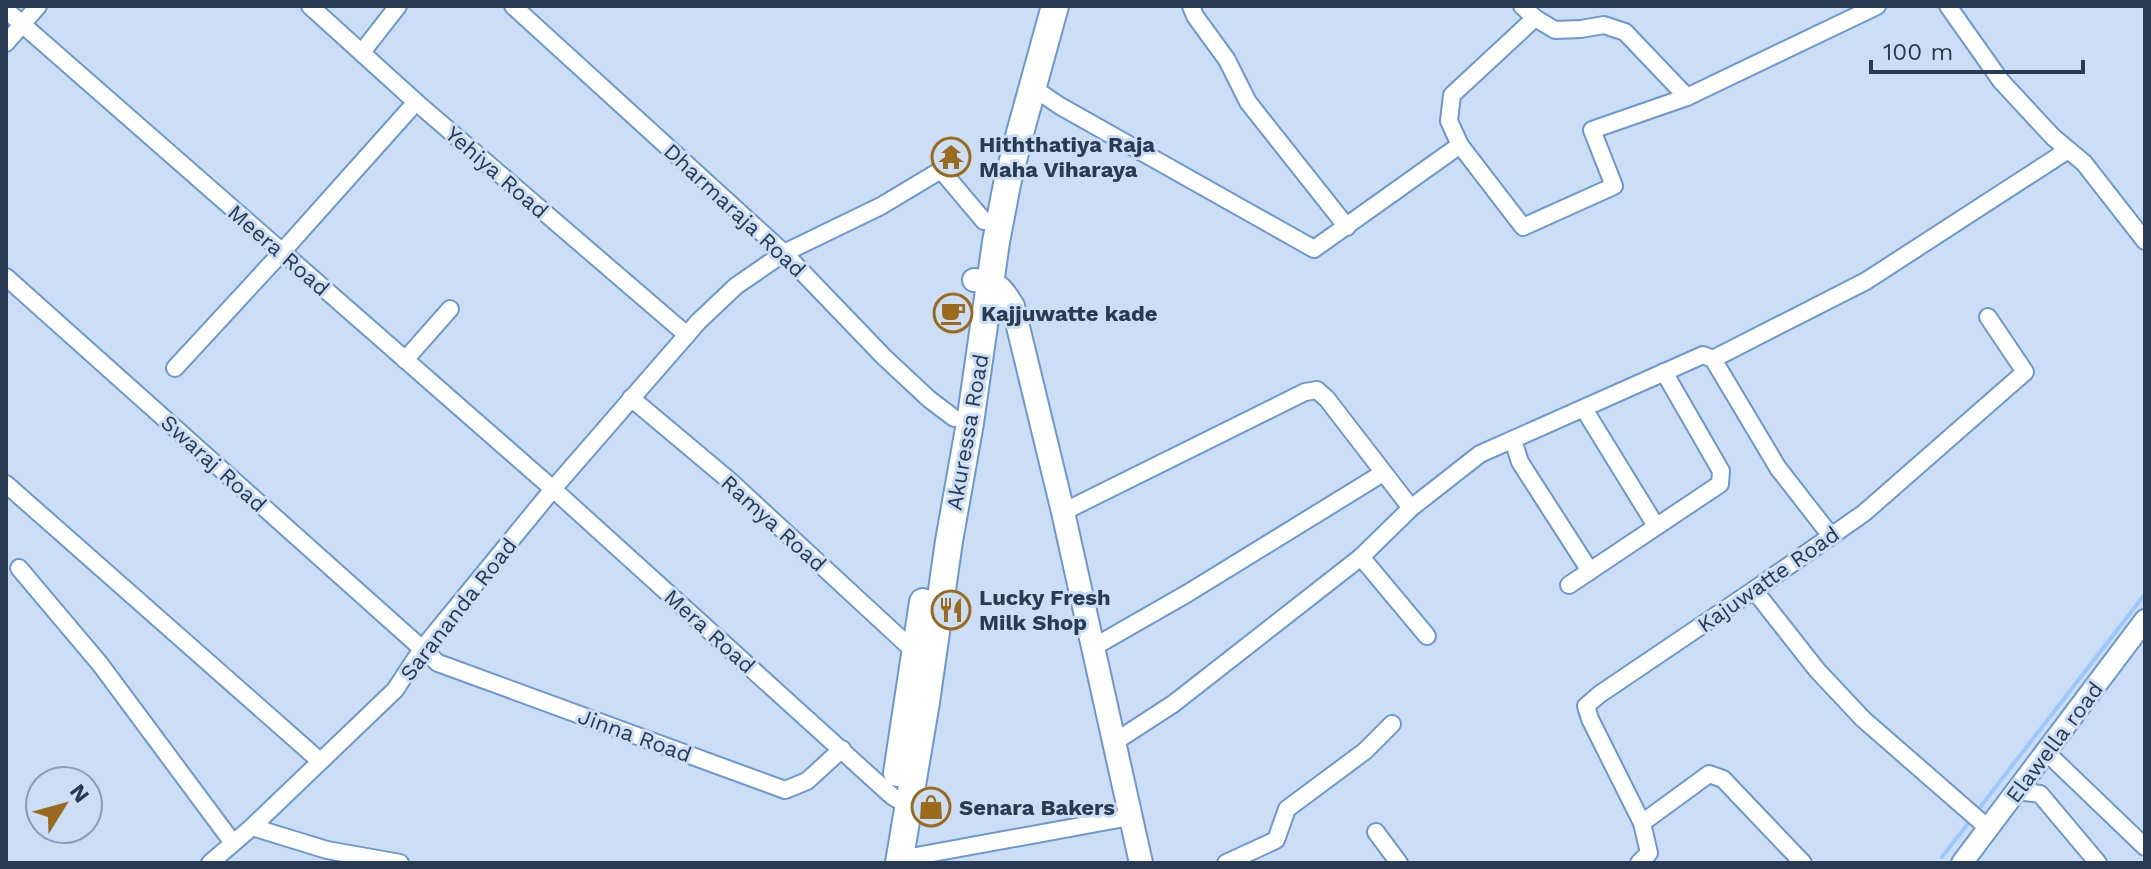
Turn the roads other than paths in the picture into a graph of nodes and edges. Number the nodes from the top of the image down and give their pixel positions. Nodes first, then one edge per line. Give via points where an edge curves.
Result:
1 (38, 6) edge
2 (310, 6) edge
3 (398, 6) edge
4 (513, 6) edge
5 (1038, 6) edge
6 (1055, 6) edge
7 (1191, 6) edge
8 (1877, 6) edge
9 (1948, 6) edge
10 (6, 10) edge
11 (1529, 12) edge
12 (23, 25) junction
13 (6, 43) edge
14 (362, 52) junction
15 (1032, 87) junction
16 (1687, 97) junction
17 (416, 102) junction
18 (1460, 145) junction
19 (2068, 150) junction
20 (984, 221) junction
21 (1347, 227) junction
22 (2145, 241) edge
23 (282, 252) junction
24 (784, 253) junction
25 (6, 277) edge
26 (983, 281) junction
27 (450, 309) dead end
28 (1988, 317) dead end
29 (687, 335) junction
30 (1713, 359) junction
31 (405, 360) junction
32 (175, 368) dead end
33 (1664, 372) junction
34 (631, 398) junction
35 (1584, 409) junction
36 (954, 418) junction
37 (1513, 440) junction
38 (1383, 473) junction
39 (6, 484) edge
40 (553, 489) junction
41 (1411, 508) junction
42 (1063, 512) junction
43 (1656, 526) junction
44 (1831, 536) junction
45 (1361, 557) junction
46 (19, 568) dead end
47 (1590, 571) junction
48 (1569, 585) dead end
49 (1754, 590) junction
50 (2144, 625) edge
51 (1427, 636) dead end
52 (1092, 648) junction
53 (422, 649) junction
54 (914, 651) junction
55 (1392, 724) dead end
56 (1113, 743) junction
57 (842, 749) junction
58 (2046, 752) junction
59 (320, 761) junction
60 (903, 789) junction
61 (2016, 791) junction
62 (1130, 817) junction
63 (1642, 823) junction
64 (252, 827) junction
65 (1988, 828) junction
66 (1376, 832) dead end
67 (233, 843) junction
68 (2145, 847) edge
69 (894, 862) edge
70 (210, 863) edge
71 (400, 863) edge
72 (1141, 863) edge
73 (1226, 863) edge
74 (1399, 863) edge
75 (1639, 863) edge
76 (1803, 863) edge
77 (1962, 863) edge
78 (2098, 863) edge

1 - 12 street
2 - 14 street, Yehiya Road
3 - 14 street
4 - 24 street, Dharmaraja Road
5 - 20 highway, Akuressa Road via 1003,128
6 - 15 highway, Akuressa Road
7 - 21 street via 1248,102
8 - 16 street
9 - 19 street via 2001,81
10 - 12 street, Meera Road
11 - 16 street via 1555,30 1604,25 1625,32
11 - 18 street via 1452,95 1449,121
12 - 13 street
12 - 23 street, Meera Road
14 - 17 street, Yehiya Road
15 - 21 street via 1314,249
15 - 26 highway, Akuressa Road
16 - 18 street via 1592,130 1614,186 1523,227
17 - 23 street
17 - 29 street, Yehiya Road
18 - 21 street
19 - 22 street
19 - 30 street via 1866,281
20 - 24 street, Sarananda Road via 941,170
20 - 26 highway, Akuressa Road
23 - 31 street, Meera Road
23 - 32 street
24 - 29 street, Sarananda Road via 736,286
24 - 36 street, Dharmaraja Road via 884,357
25 - 53 street, Swaraj Road
26 - 36 highway, Akuressa Road
26 - 42 main road via 1004,291 1013,306
26 - 60 highway, Akuressa Road via 926,702
27 - 31 street
28 - 44 street, Kajuwatte Road via 2025,372
29 - 34 street, Sarananda Road
30 - 33 street via 1703,355
30 - 44 street via 1778,468
31 - 40 street, Meera Road
33 - 35 street
33 - 43 street via 1721,471 1720,484
34 - 40 street, Sarananda Road
34 - 54 street, Ramya Road via 730,481
35 - 37 street
35 - 43 street
36 - 54 highway, Akuressa Road
37 - 41 street via 1480,454
37 - 47 street via 1520,462
38 - 41 street
38 - 42 street via 1317,390
38 - 52 street
39 - 59 street
40 - 53 street, Sarananda Road
40 - 57 street, Mera Road
41 - 45 street
42 - 52 main road
43 - 47 street
44 - 49 street, Kajuwatte Road
45 - 51 street
45 - 56 street via 1173,704
46 - 67 street via 100,664
47 - 48 street
49 - 63 street, Kajuwatte Road via 1586,706
49 - 65 street via 1863,719
50 - 58 street, Elawella road
52 - 56 main road
53 - 57 street, Jinna Road via 438,663 785,790 807,781
53 - 59 street, Sarananda Road via 395,690
54 - 60 highway, Akuressa Road
55 - 73 street via 1287,809 1276,840
56 - 62 main road
57 - 60 street, Mera Road via 867,773
58 - 61 street, Elawella road
58 - 68 street
59 - 64 street, Sarananda Road
60 - 69 highway, Akuressa Road
61 - 65 street, Elawella road
61 - 78 street via 2040,794
62 - 69 street
62 - 72 main road
63 - 75 street, Kajuwatte Road via 1649,853
63 - 76 street via 1709,774 1723,779
64 - 67 street, Sarananda Road
64 - 71 street via 327,850
65 - 77 street, Elawella road
66 - 74 street
67 - 70 street, Sarananda Road

